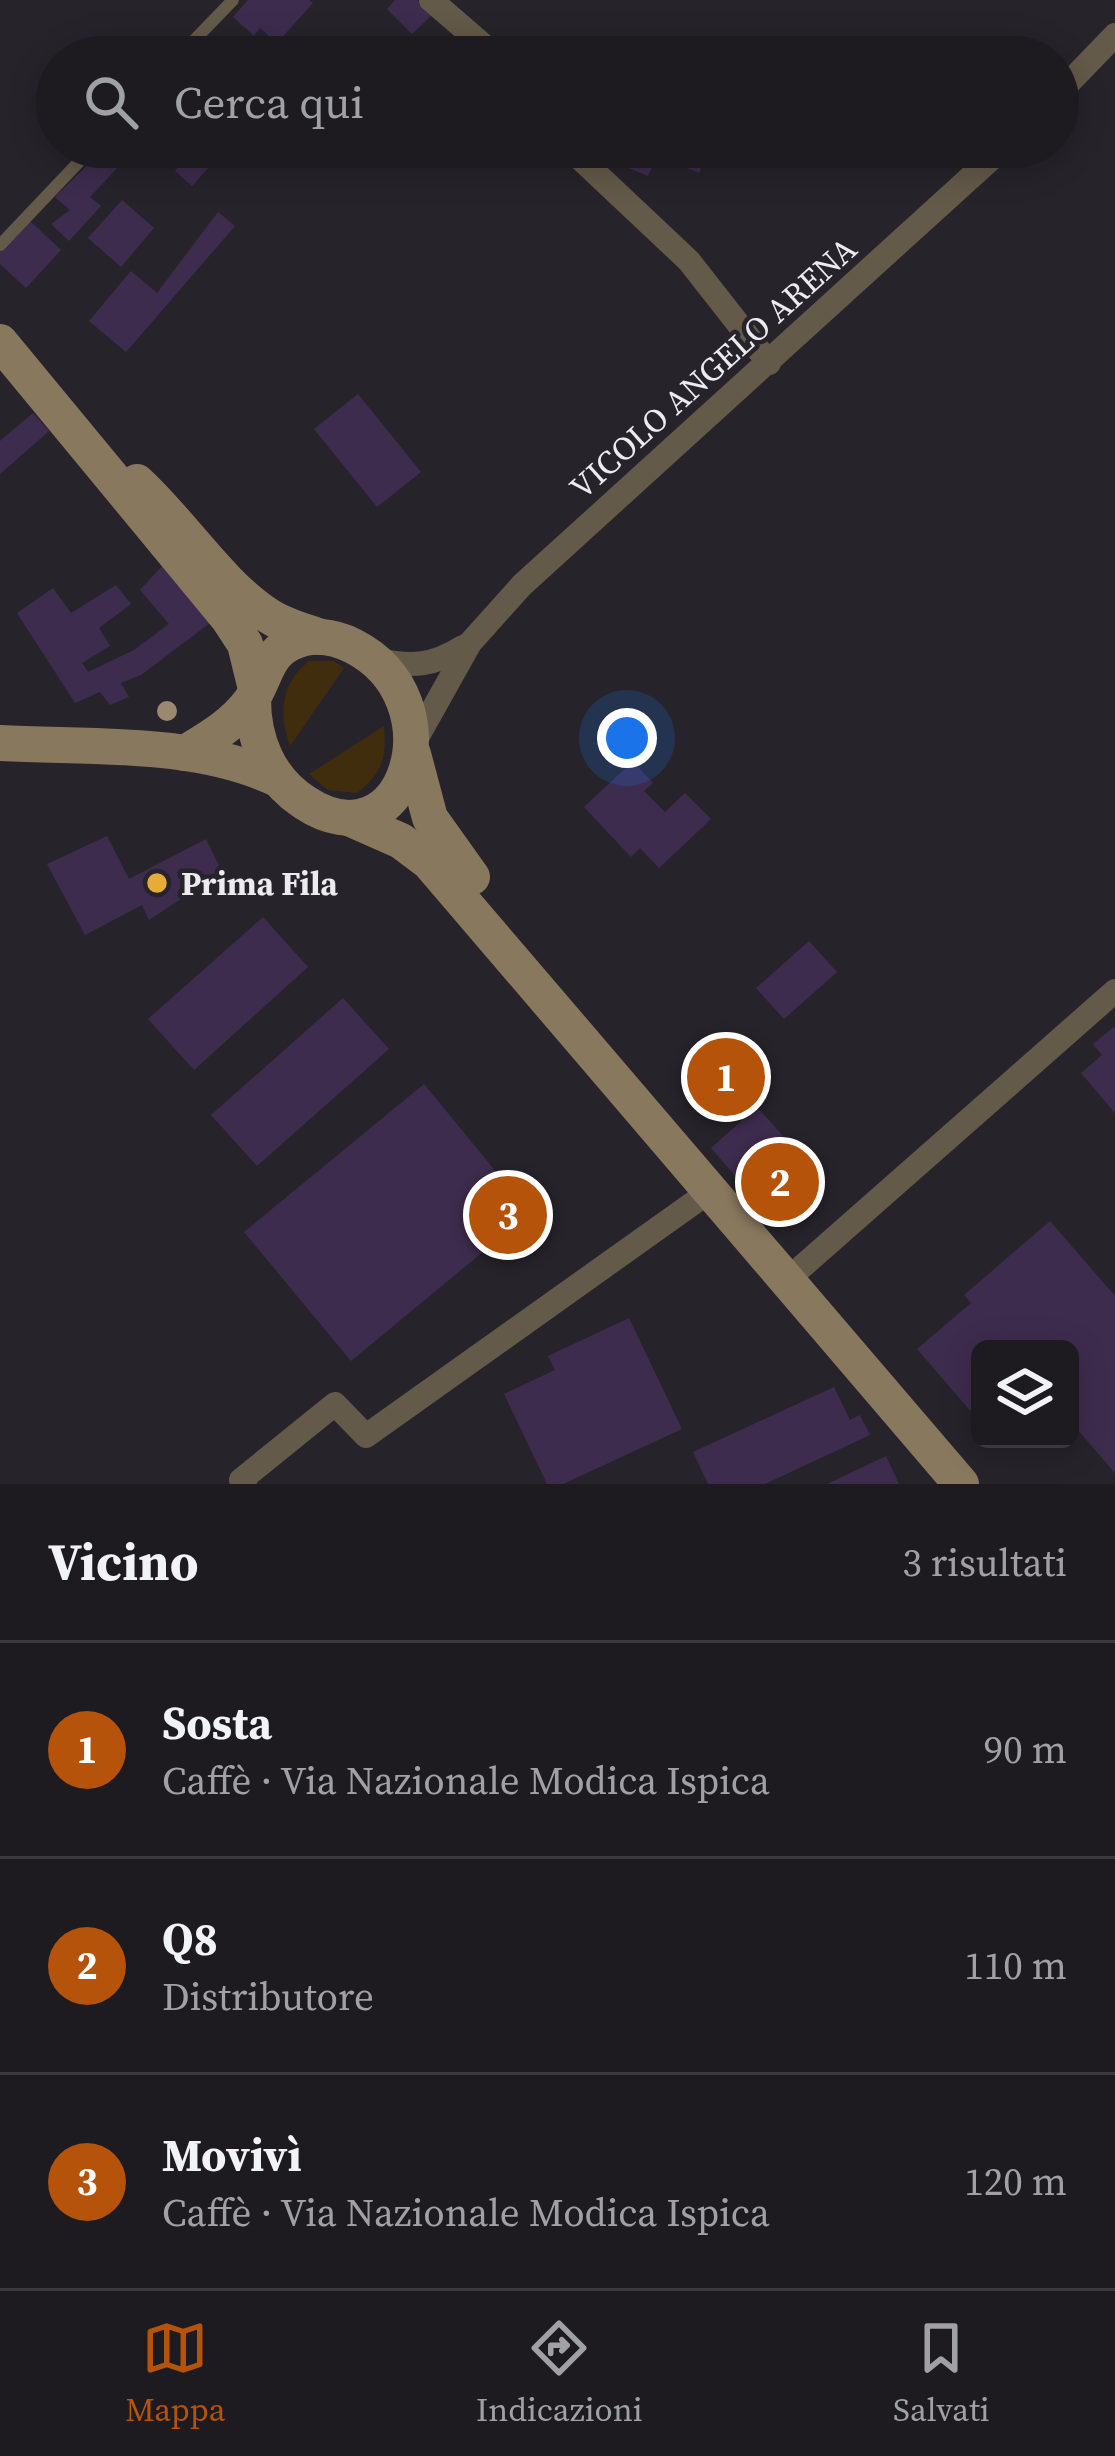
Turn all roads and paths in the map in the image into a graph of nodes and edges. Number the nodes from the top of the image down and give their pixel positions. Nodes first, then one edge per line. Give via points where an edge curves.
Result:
1 (232, 0) edge
2 (431, 0) edge
3 (1115, 35) edge
4 (198, 36) edge
5 (473, 36) edge
6 (1079, 72) edge
7 (73, 168) edge
8 (590, 168) edge
9 (981, 168) edge
10 (0, 244) edge
11 (0, 342) edge
12 (769, 363) junction
13 (55, 407) junction
14 (321, 637) junction
15 (470, 643) junction
16 (377, 660) junction
17 (254, 694) junction
18 (0, 743) edge
19 (413, 750) junction
20 (185, 753) junction
21 (278, 778) junction
22 (349, 818) junction
23 (1115, 991) edge
24 (603, 1060) junction
25 (713, 1190) junction
26 (788, 1279) junction
27 (245, 1484) edge
28 (961, 1484) edge

1 - 4 lane
2 - 5 street
3 - 6 street
7 - 10 lane
8 - 12 street via 689,261
9 - 12 street, VICOLO ANGELO ARENA
11 - 13 main road
12 - 15 street, VICOLO ANGELO ARENA via 522,584
13 - 14 main road via 178,520 249,602
13 - 17 main road via 228,618 244,644
14 - 16 main road
14 - 17 main road via 286,645
15 - 16 street via 439,662
15 - 19 street
16 - 19 main road via 407,704
17 - 20 main road via 225,728
17 - 21 main road via 259,741
18 - 20 main road
19 - 22 main road via 395,795
19 - 24 main road via 430,818 446,845 542,962
20 - 21 main road
21 - 22 main road via 311,806
22 - 24 main road via 429,862
23 - 26 street
24 - 25 main road
25 - 26 main road
25 - 27 street via 366,1436 335,1404
26 - 28 main road

